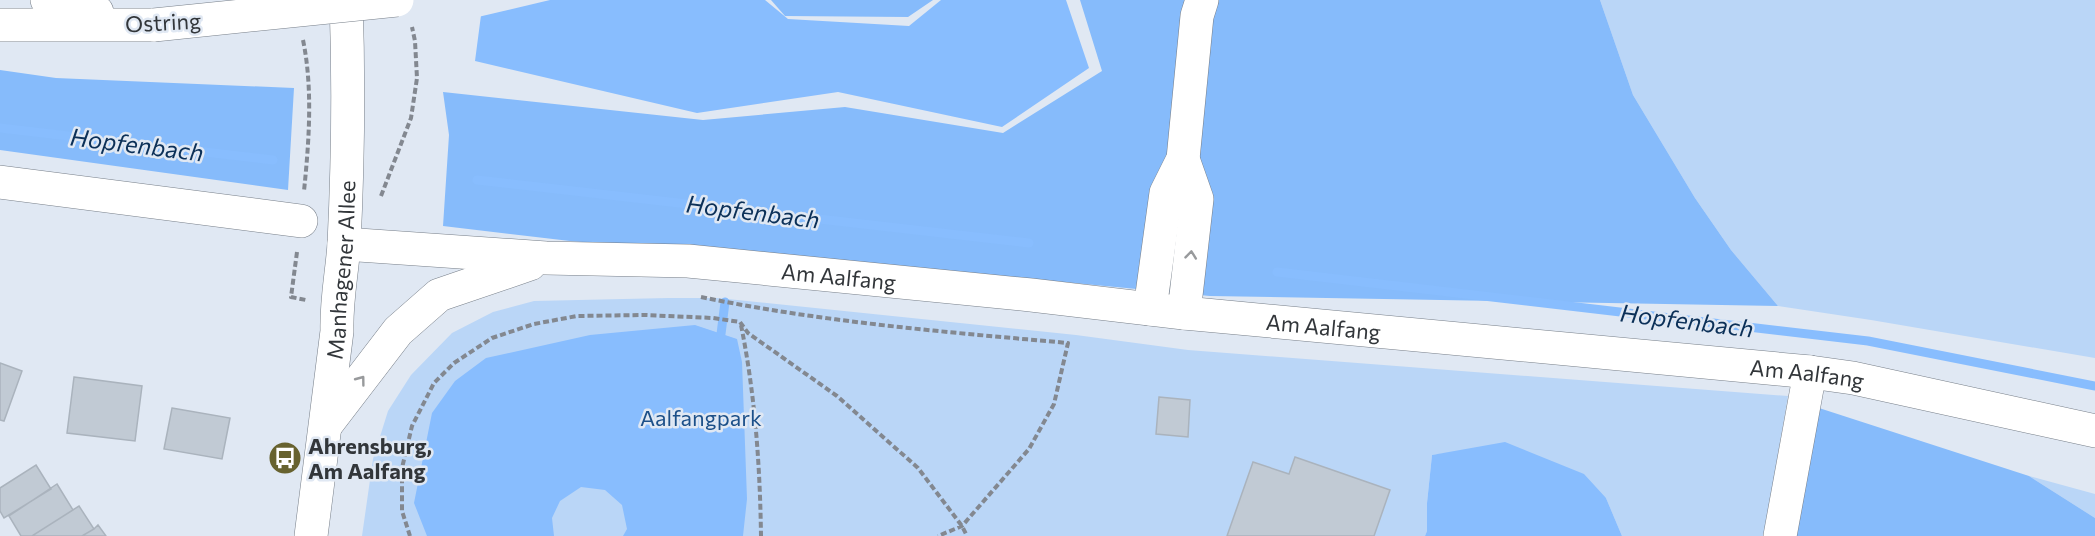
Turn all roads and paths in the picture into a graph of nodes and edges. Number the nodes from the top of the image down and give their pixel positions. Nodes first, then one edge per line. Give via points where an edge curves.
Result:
1 (47, 0) edge
2 (346, 0) edge
3 (397, 0) edge
4 (1197, 5) edge
5 (0, 25) edge
6 (154, 25) junction
7 (300, 30) dead end
8 (1183, 159) junction
9 (0, 182) edge
10 (301, 221) joint
11 (344, 244) junction
12 (546, 258) junction
13 (694, 295) dead end
14 (1150, 309) junction
15 (1184, 313) junction
16 (740, 322) junction
17 (1810, 372) junction
18 (325, 426) junction
19 (2095, 431) edge
20 (962, 526) junction
21 (311, 536) edge
22 (410, 536) edge
23 (761, 536) edge
24 (939, 536) edge
25 (967, 536) edge
26 (1780, 536) edge

1 - 6 main road
2 - 11 main road, Manhagener Allee via 348,153
3 - 6 main road, Ostring, bridge
4 - 8 main road
5 - 6 main road, Ostring
7 - 10 path via 307,60 309,120
8 - 14 main road via 1166,193
15 -> 8 main road via 1197,199
9 - 10 main road, Manhagener Allee
11 - 12 main road, Am Aalfang
11 - 18 main road, Manhagener Allee
12 - 14 main road, Am Aalfang via 688,261
18 -> 12 main road, Am Aalfang via 398,331 439,295
13 - 20 path via 752,308 862,323 1068,343 1054,404 1029,449
14 - 15 main road, Am Aalfang
15 - 17 main road, Am Aalfang
16 - 20 path via 748,333 837,396 918,468
16 - 22 path via 645,315 577,316 534,324 492,338 454,363 434,383 412,426 402,468 402,511
16 - 23 path via 759,464
17 - 19 main road, Am Aalfang
17 - 26 main road
18 - 21 main road, Manhagener Allee
20 - 24 path
20 - 25 path

